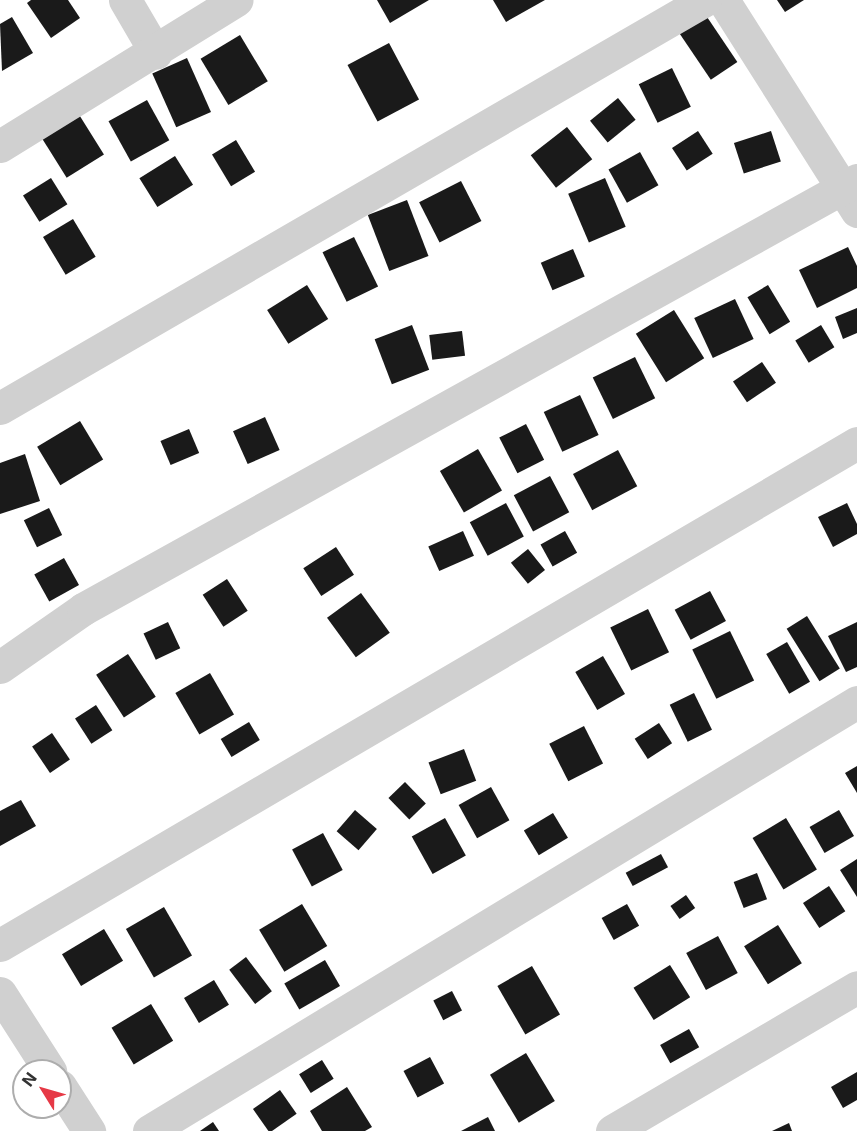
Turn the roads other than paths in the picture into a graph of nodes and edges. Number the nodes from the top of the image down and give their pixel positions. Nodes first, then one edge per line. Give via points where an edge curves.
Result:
1 (125, 0) edge
2 (236, 0) edge
3 (705, 0) edge
4 (723, 0) edge
5 (156, 53) junction
6 (0, 146) edge
7 (852, 194) edge
8 (0, 408) edge
9 (857, 443) edge
10 (0, 667) edge
11 (857, 702) edge
12 (0, 945) edge
13 (857, 987) edge
14 (0, 993) edge
15 (42, 1059) edge
16 (72, 1105) edge
17 (89, 1131) edge
18 (149, 1131) edge
19 (612, 1131) edge

1 - 5 street
2 - 5 street
3 - 8 street
4 - 7 street
5 - 6 street
7 - 10 street via 83,609
9 - 12 street
11 - 18 street
13 - 19 street
14 - 15 street
16 - 17 street

